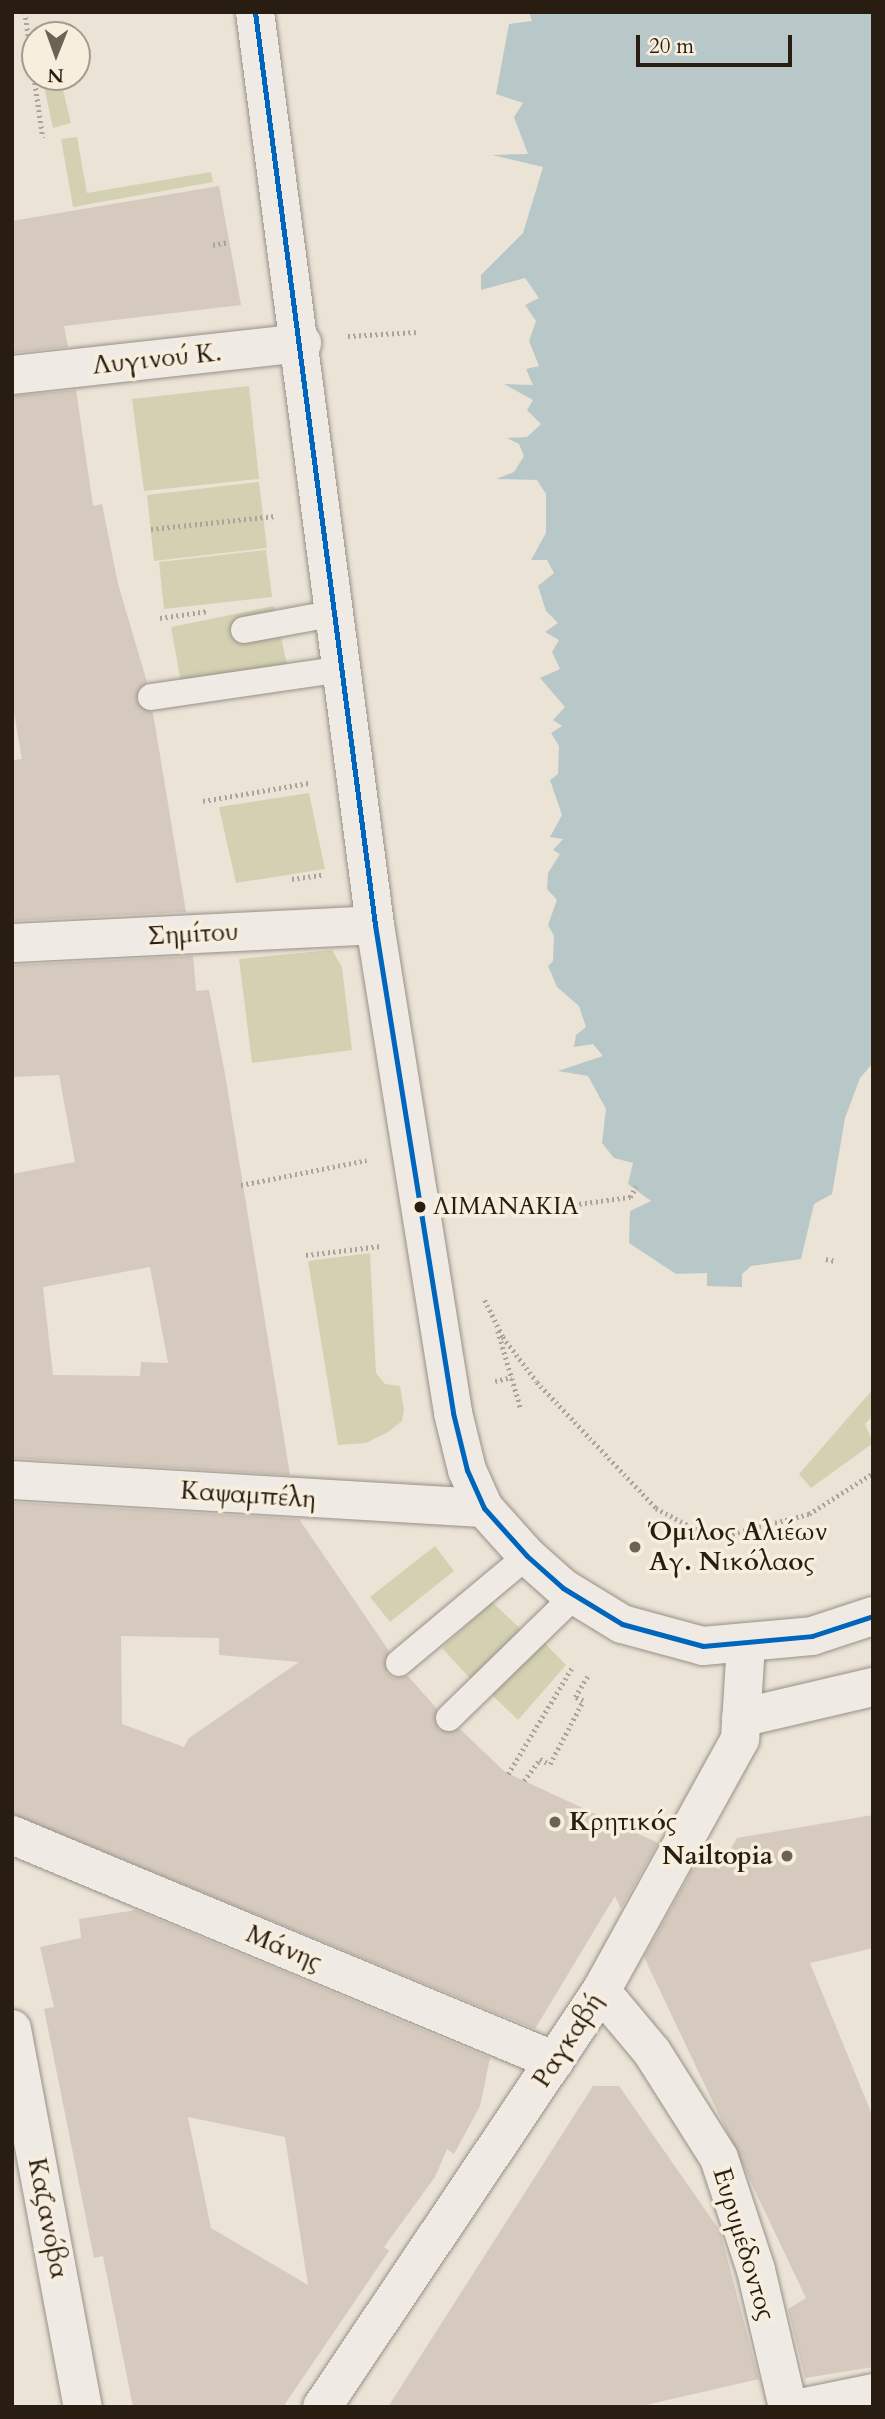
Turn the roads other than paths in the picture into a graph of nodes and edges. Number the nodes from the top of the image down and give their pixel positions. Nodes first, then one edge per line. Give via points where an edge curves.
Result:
1 (255, 12) edge
2 (302, 343) junction
3 (12, 375) edge
4 (336, 613) junction
5 (244, 631) dead end
6 (343, 669) junction
7 (150, 697) dead end
8 (375, 925) junction
9 (12, 943) edge
10 (12, 1480) edge
11 (484, 1508) junction
12 (527, 1556) junction
13 (575, 1595) junction
14 (873, 1616) edge
15 (746, 1644) junction
16 (399, 1663) dead end
17 (873, 1687) edge
18 (449, 1718) dead end
19 (741, 1718) junction
20 (12, 1835) edge
21 (601, 1991) junction
22 (12, 2029) edge
23 (555, 2061) junction
24 (873, 2393) edge
25 (83, 2407) edge
26 (322, 2407) edge
27 (788, 2407) edge
28 (805, 2407) edge

1 - 2 street
2 - 3 street, Λυγινού Κ.
2 - 4 street
4 - 5 lane
4 - 6 street
6 - 7 lane
6 - 8 street
8 - 9 street, Σημίτου
8 - 11 street via 453,1413
10 - 11 street, Καψαμπέλη
11 - 12 street
12 - 13 street
12 - 16 lane
13 - 15 street via 622,1624 659,1636 703,1646
13 - 18 lane
14 - 15 street via 811,1636
15 - 19 street, Ραγκαβή
17 - 19 street
19 - 21 street, Ραγκαβή via 740,1739
20 - 23 street, Μάνης
21 - 23 street, Ραγκαβή
21 - 27 street, Ευρυμέδοντος via 652,2052 719,2158 756,2270
22 - 25 street, Καζανόβα
23 - 26 street, Ραγκαβή
24 - 28 street

